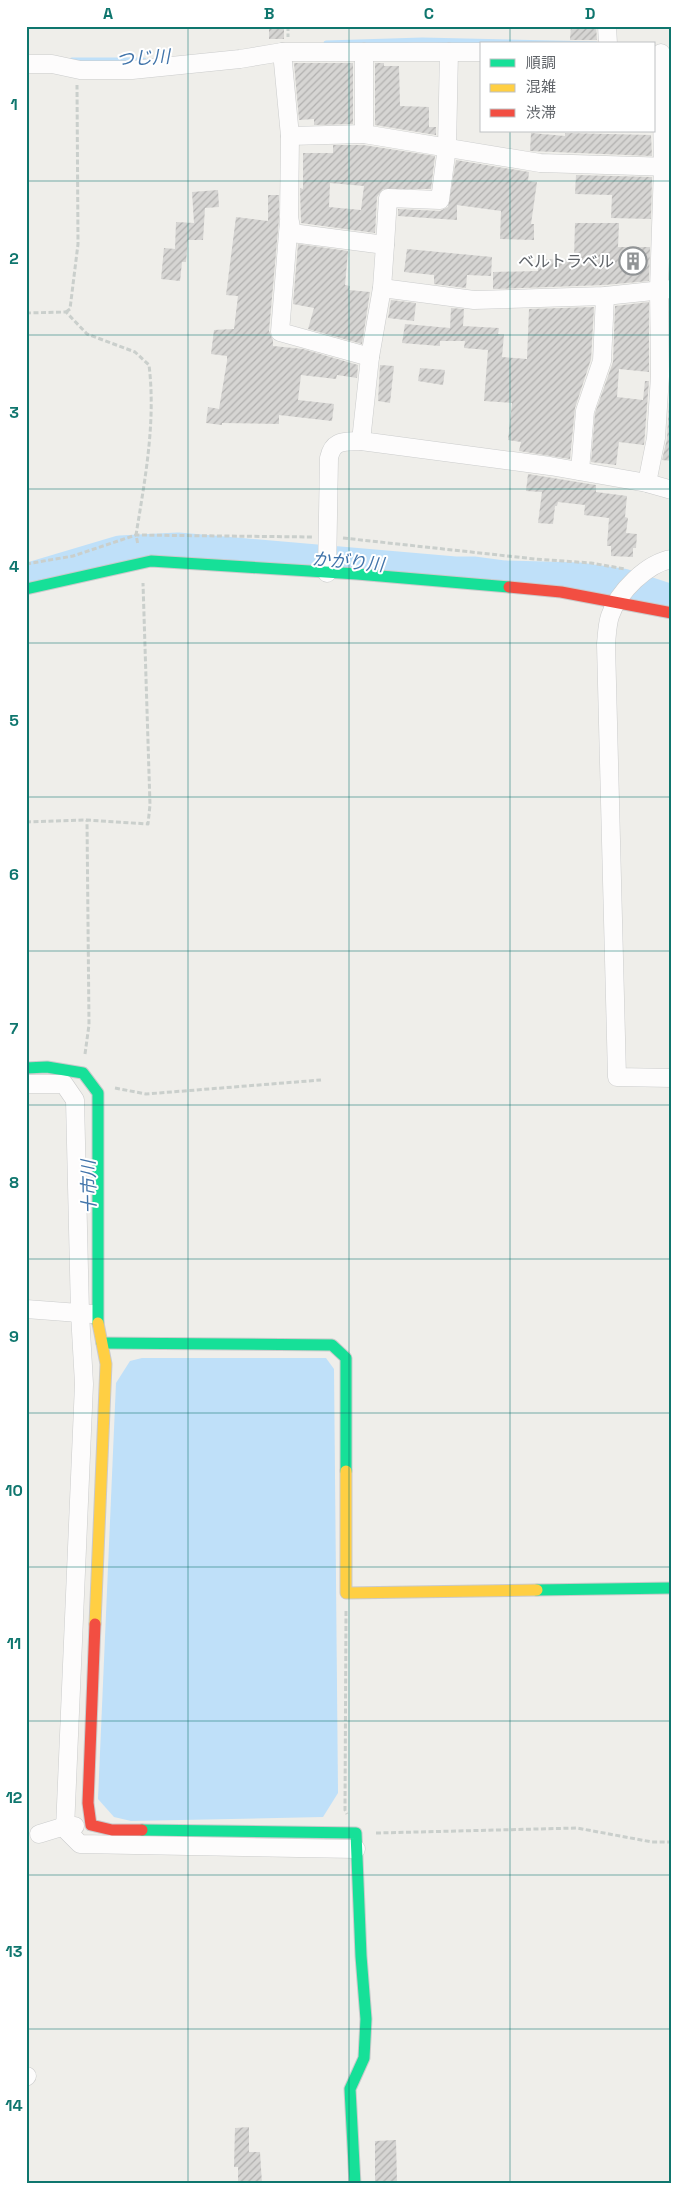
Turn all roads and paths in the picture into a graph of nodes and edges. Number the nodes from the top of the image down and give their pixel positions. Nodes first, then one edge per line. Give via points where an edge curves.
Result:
1 (607, 26) edge
2 (608, 42) edge
3 (282, 52) junction
4 (364, 52) junction
5 (449, 52) junction
6 (480, 52) edge
7 (662, 53) edge
8 (26, 64) edge
9 (80, 70) junction
10 (364, 134) junction
11 (290, 136) junction
12 (447, 148) junction
13 (667, 167) edge
14 (289, 221) junction
15 (386, 245) junction
16 (382, 288) junction
17 (665, 289) edge
18 (605, 296) junction
19 (26, 313) edge
20 (370, 357) junction
21 (361, 441) junction
22 (580, 472) junction
23 (647, 483) junction
24 (672, 490) edge
25 (327, 537) junction
26 (672, 559) edge
27 (26, 564) edge
28 (642, 572) junction
29 (327, 573) junction
30 (26, 589) edge
31 (616, 603) junction
32 (672, 613) edge
33 (26, 822) edge
34 (26, 1068) edge
35 (83, 1073) junction
36 (672, 1078) edge
37 (321, 1080) dead end
38 (90, 1083) junction
39 (26, 1084) edge
40 (26, 1309) edge
41 (89, 1314) junction
42 (102, 1343) junction
43 (672, 1588) edge
44 (346, 1593) junction
45 (91, 1825) junction
46 (65, 1826) junction
47 (39, 1834) dead end
48 (356, 1841) junction
49 (672, 1842) edge
50 (355, 2184) edge

1 - 2 street
3 - 4 street
3 - 9 street via 132,70
3 - 11 street
4 - 5 street
4 - 10 street
5 - 6 street
5 - 12 street
7 - 13 street
8 - 9 street via 52,64
9 - 19 path via 76,84 78,244 70,309 66,312
10 - 11 street
10 - 12 street
11 - 14 street
12 - 13 street via 540,163
12 - 15 street via 440,200 388,198
13 - 17 street
14 - 15 street via 292,233
14 - 20 street via 280,332
15 - 16 street
16 - 18 street via 474,300
16 - 20 street
17 - 18 street
17 - 23 street via 656,438
18 - 22 street via 602,361 585,411
20 - 21 street
21 - 22 street
21 - 25 street via 338,443 331,449
22 - 23 street
23 - 24 street
25 - 27 path via 136,535 73,556
25 - 28 path via 591,563
25 - 29 street
26 - 28 street
28 - 31 street
29 - 30 street via 151,561
29 - 31 street via 561,592
31 - 32 street
31 - 36 street via 609,617 606,644 617,1077
33 - 35 path via 87,820 89,1025
34 - 35 street via 47,1067
35 - 38 street
37 - 38 path via 146,1094
38 - 41 street via 98,1093
39 - 41 street via 64,1084 76,1100
40 - 41 street
41 - 42 street
41 - 46 street
42 - 44 street via 332,1345 346,1358
42 - 45 street via 106,1364 88,1803
43 - 44 street
44 - 48 path via 345,1810
45 - 46 street
45 - 48 street via 112,1830
46 - 47 street
46 - 48 street via 80,1844
48 - 49 path via 577,1828 652,1842
48 - 50 street via 366,2019 364,2058 350,2089

